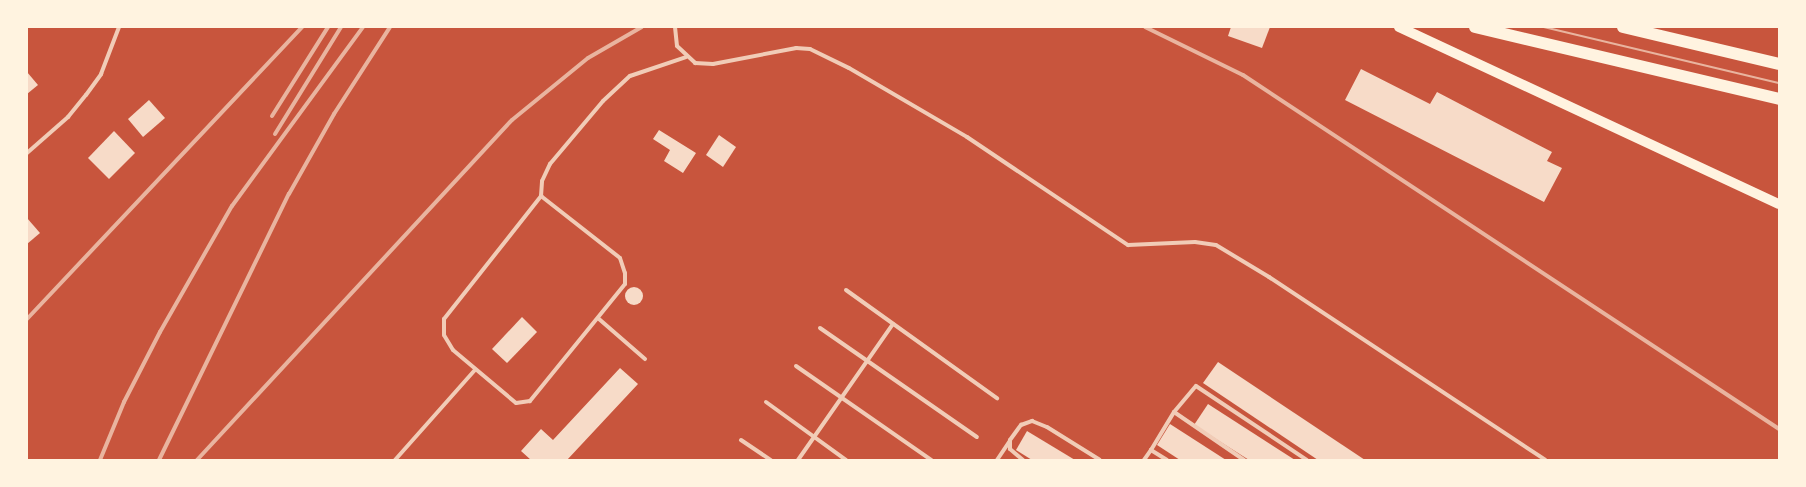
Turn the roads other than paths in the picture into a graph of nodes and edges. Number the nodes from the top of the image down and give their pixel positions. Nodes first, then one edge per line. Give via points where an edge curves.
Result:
1 (119, 27) edge
2 (675, 27) edge
3 (1400, 27) edge
4 (1475, 27) edge
5 (1623, 27) edge
6 (686, 57) junction
7 (1779, 64) edge
8 (1779, 99) edge
9 (27, 153) edge
10 (542, 196) junction
11 (1779, 204) edge
12 (846, 290) dead end
13 (599, 319) junction
14 (893, 324) junction
15 (820, 328) dead end
16 (645, 359) dead end
17 (868, 360) junction
18 (796, 366) dead end
19 (474, 370) junction
20 (842, 398) junction
21 (997, 398) dead end
22 (766, 402) dead end
23 (1174, 412) junction
24 (814, 436) junction
25 (977, 437) dead end
26 (741, 440) dead end
27 (1010, 440) junction
28 (1150, 450) junction
29 (395, 460) edge
30 (771, 460) edge
31 (798, 460) edge
32 (846, 460) edge
33 (931, 460) edge
34 (997, 460) edge
35 (1023, 460) edge
36 (1100, 460) edge
37 (1144, 460) edge
38 (1167, 460) edge
39 (1244, 460) edge
40 (1307, 460) edge
41 (1545, 460) edge

1 - 9 lane via 101,74 91,88 68,117
2 - 6 lane via 677,46
3 - 11 main road
4 - 8 main road
5 - 7 main road
6 - 10 lane via 630,76 603,101 550,164 542,181
6 - 41 lane via 695,63 713,64 796,48 810,49 967,137 1128,245 1216,245
10 - 13 lane via 620,258 626,284
10 - 19 lane via 444,319 444,336
12 - 14 lane
13 - 16 lane
13 - 19 lane via 530,400 516,403
14 - 17 lane
14 - 21 lane
15 - 17 lane
17 - 20 lane
17 - 25 lane
18 - 20 lane
19 - 29 lane
20 - 24 lane
20 - 33 lane
22 - 24 lane
23 - 28 lane
23 - 39 lane
23 - 40 lane via 1196,386
24 - 31 lane
24 - 32 lane
26 - 30 lane
27 - 34 lane
27 - 35 lane via 1010,449
27 - 36 lane via 1021,425 1032,421
28 - 37 lane
28 - 38 lane

